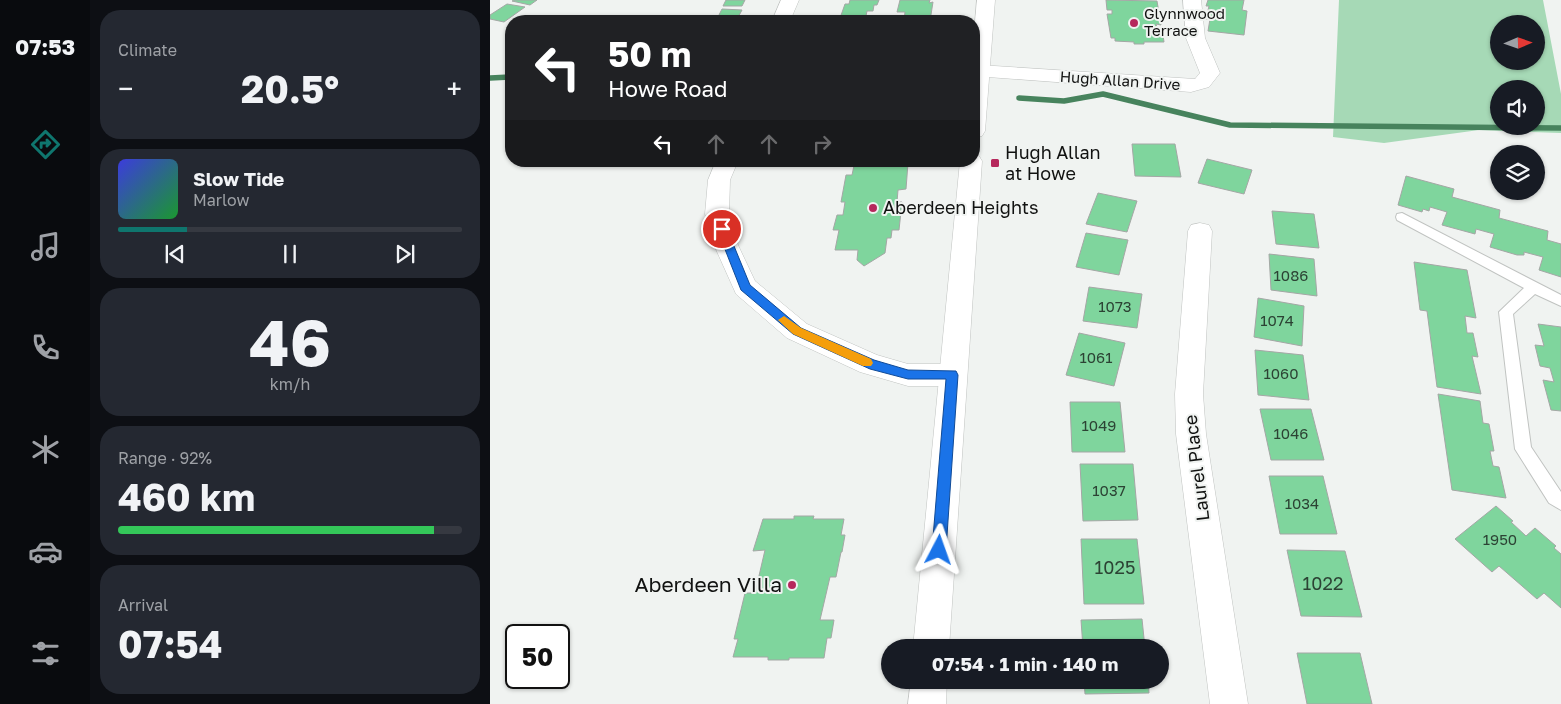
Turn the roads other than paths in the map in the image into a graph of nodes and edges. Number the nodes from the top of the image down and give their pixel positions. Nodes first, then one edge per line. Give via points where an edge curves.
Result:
1 (790, 0) edge
2 (986, 0) edge
3 (1192, 0) edge
4 (784, 15) edge
5 (980, 61) edge
6 (980, 71) edge
7 (724, 167) edge
8 (970, 167) edge
9 (1402, 217) dead end
10 (1200, 231) dead end
11 (1534, 287) junction
12 (1561, 302) edge
13 (952, 375) junction
14 (1561, 502) edge
15 (932, 639) edge
16 (928, 689) edge
17 (927, 704) edge
18 (1229, 704) edge

1 - 4 street
2 - 5 street
3 - 6 street, Hugh Allan Drive via 1191,23 1210,73 1202,83 1191,86
7 - 13 street via 719,180 717,214 726,245 745,287 797,331 870,364 908,375
8 - 13 street
9 - 11 lane
10 - 18 street, Laurel Place via 1189,394 1191,434
11 - 12 lane
11 - 14 lane via 1506,312 1520,430 1523,449 1555,498
13 - 15 street
16 - 17 street

